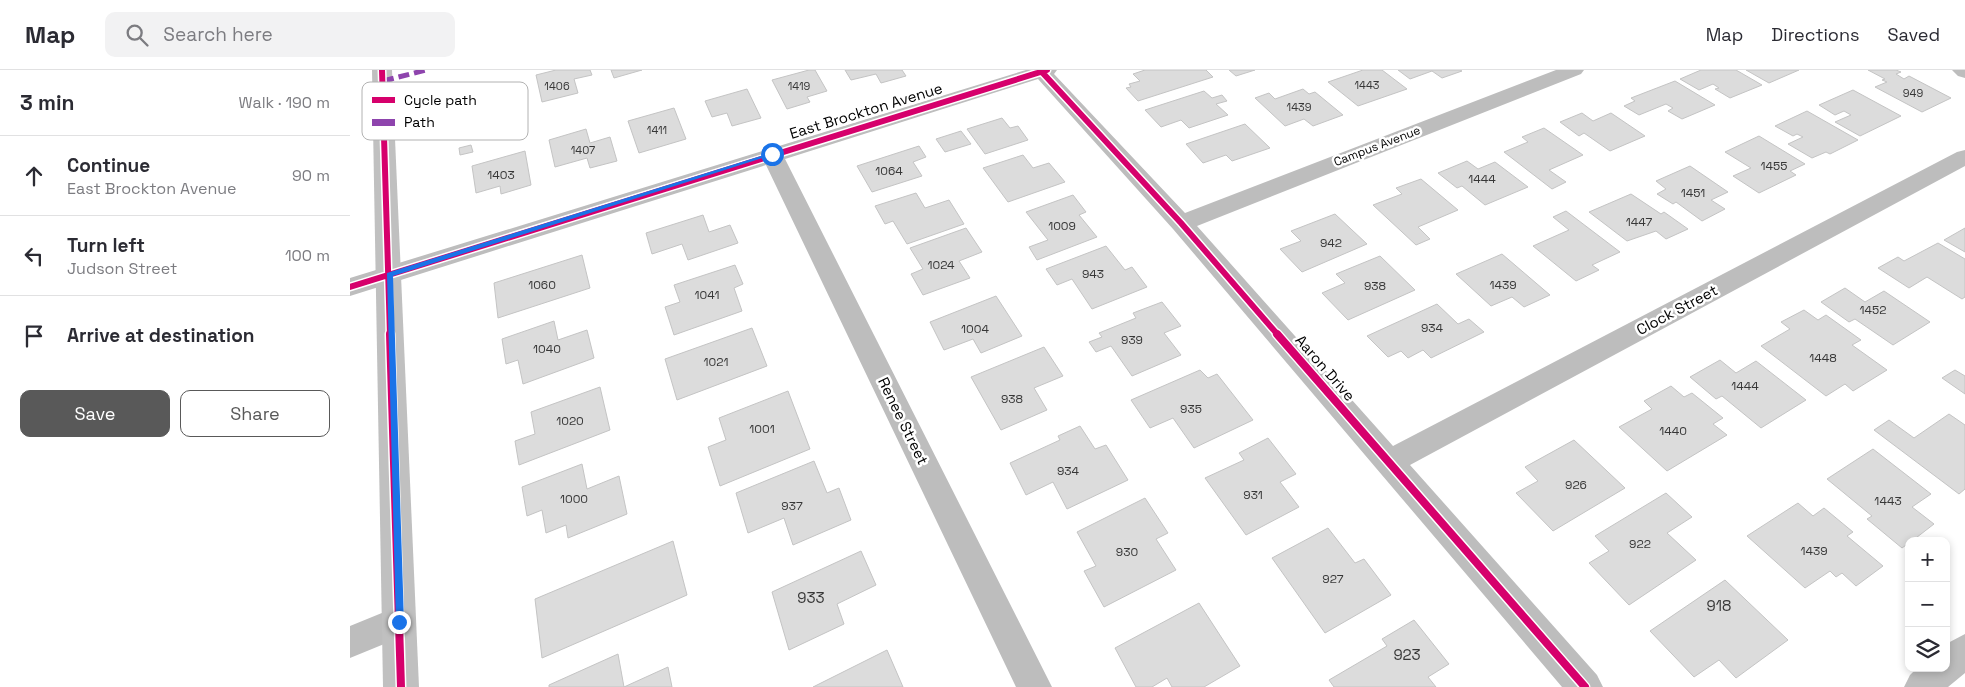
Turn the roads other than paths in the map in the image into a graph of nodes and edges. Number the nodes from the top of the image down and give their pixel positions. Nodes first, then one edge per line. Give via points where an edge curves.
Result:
1 (1574, 70) edge
2 (1043, 71) edge
3 (384, 140) edge
4 (772, 154) junction
5 (1965, 157) edge
6 (1180, 223) junction
7 (389, 274) junction
8 (350, 287) edge
9 (1389, 462) junction
10 (399, 622) junction
11 (350, 642) edge
12 (1965, 651) edge
13 (1950, 663) edge
14 (1939, 672) edge
15 (401, 687) edge
16 (1034, 687) edge
17 (1586, 687) edge
18 (1922, 687) edge

1 - 6 street, Campus Avenue
2 - 4 street, East Brockton Avenue
2 - 6 street, Aaron Drive
3 - 7 main road
4 - 7 street, East Brockton Avenue
4 - 16 street, Renee Street
5 - 9 street, Clock Street
6 - 9 street, Aaron Drive
7 - 8 street, East Brockton Avenue
7 - 10 main road
9 - 17 street, Aaron Drive
10 - 11 street
10 - 15 main road
12 - 13 street
14 - 18 street

